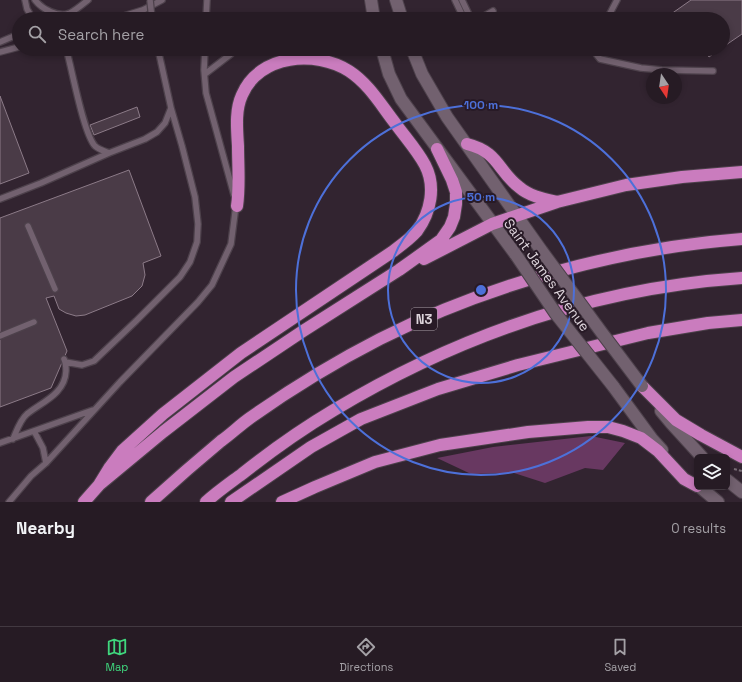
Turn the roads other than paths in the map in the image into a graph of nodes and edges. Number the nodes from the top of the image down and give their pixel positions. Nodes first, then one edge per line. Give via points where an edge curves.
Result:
1 (25, 0) edge
2 (35, 0) edge
3 (88, 0) edge
4 (150, 0) edge
5 (162, 0) edge
6 (207, 0) edge
7 (396, 0) edge
8 (455, 0) edge
9 (462, 0) edge
10 (617, 0) edge
11 (81, 3) edge
12 (29, 12) edge
13 (54, 12) edge
14 (71, 12) edge
15 (137, 12) edge
16 (151, 12) edge
17 (206, 12) edge
18 (400, 12) edge
19 (461, 12) edge
20 (468, 12) edge
21 (611, 12) edge
22 (12, 37) edge
23 (0, 42) edge
24 (12, 49) edge
25 (0, 52) edge
26 (68, 56) edge
27 (160, 56) edge
28 (205, 56) edge
29 (228, 56) edge
30 (384, 56) edge
31 (415, 56) edge
32 (598, 56) edge
33 (713, 70) dead end
34 (205, 74) junction
35 (171, 108) junction
36 (467, 144) junction
37 (437, 149) junction
38 (109, 153) junction
39 (742, 172) edge
40 (0, 199) edge
41 (557, 202) junction
42 (237, 206) junction
43 (517, 215) junction
44 (492, 224) junction
45 (28, 226) dead end
46 (742, 239) edge
47 (399, 270) junction
48 (742, 278) edge
49 (55, 289) dead end
50 (742, 320) edge
51 (34, 322) dead end
52 (0, 336) edge
53 (642, 386) junction
54 (93, 410) junction
55 (34, 431) junction
56 (13, 439) junction
57 (0, 443) edge
58 (699, 454) edge
59 (742, 457) edge
60 (46, 463) junction
61 (694, 482) edge
62 (730, 482) edge
63 (694, 484) edge
64 (99, 485) junction
65 (703, 490) edge
66 (742, 492) edge
67 (9, 502) edge
68 (84, 502) edge
69 (151, 502) edge
70 (206, 502) edge
71 (231, 502) edge
72 (282, 502) edge
73 (718, 502) edge

1 - 12 lane
2 - 13 lane via 43,8
3 - 11 lane
4 - 16 lane, bridge
5 - 15 lane
6 - 17 lane
7 - 18 main road
8 - 19 lane
9 - 20 lane
10 - 21 lane
11 - 14 lane
22 - 23 lane
24 - 25 lane
26 - 38 lane via 90,139 96,147
27 - 35 lane
28 - 34 lane
29 - 34 lane
30 - 37 main road, Saint James Avenue via 401,99
31 - 36 main road, Saint James Avenue via 427,84
32 - 33 lane via 600,59 641,68
34 - 42 lane via 209,107
35 - 38 lane via 165,123 157,132
35 - 56 lane via 193,191 198,224 197,242 190,262 180,277 94,361 82,365 65,360 64,382 51,398 21,420
36 - 41 highway via 476,146 492,156 511,180 525,191
36 - 43 main road, Saint James Avenue
37 - 44 main road, Saint James Avenue
37 - 47 highway via 456,192 454,217 441,240
38 - 40 lane
39 - 41 highway via 626,185
41 - 43 highway
42 - 54 lane via 231,244 212,284 198,302
42 - 64 highway via 237,124 242,95 248,84 270,65 289,60 310,58 330,61 367,87 425,165 430,182 428,211 417,231 392,252 240,353 163,414 122,451
43 - 44 highway
43 - 53 main road, Saint James Avenue, bridge
44 - 47 highway
44 - 61 main road, Saint James Avenue, bridge via 556,314 652,439
45 - 49 lane
46 - 69 highway, N3 via 676,247 599,261 500,289 436,313 343,359 248,419
47 - 64 highway via 234,377
48 - 70 highway via 634,292 584,304 521,322 453,348 369,389 306,427
50 - 71 highway via 648,333 438,388 354,422 311,447
51 - 52 lane
53 - 58 main road, Saint James Avenue
53 - 59 highway via 676,420
54 - 55 lane
54 - 60 lane
55 - 56 lane
55 - 60 lane via 43,448
56 - 57 lane
60 - 67 lane
62 - 66 main road
63 - 72 highway via 684,479 658,451 641,438 608,427 588,427 528,432 440,445 375,462
64 - 68 highway
65 - 73 main road, Saint James Avenue

